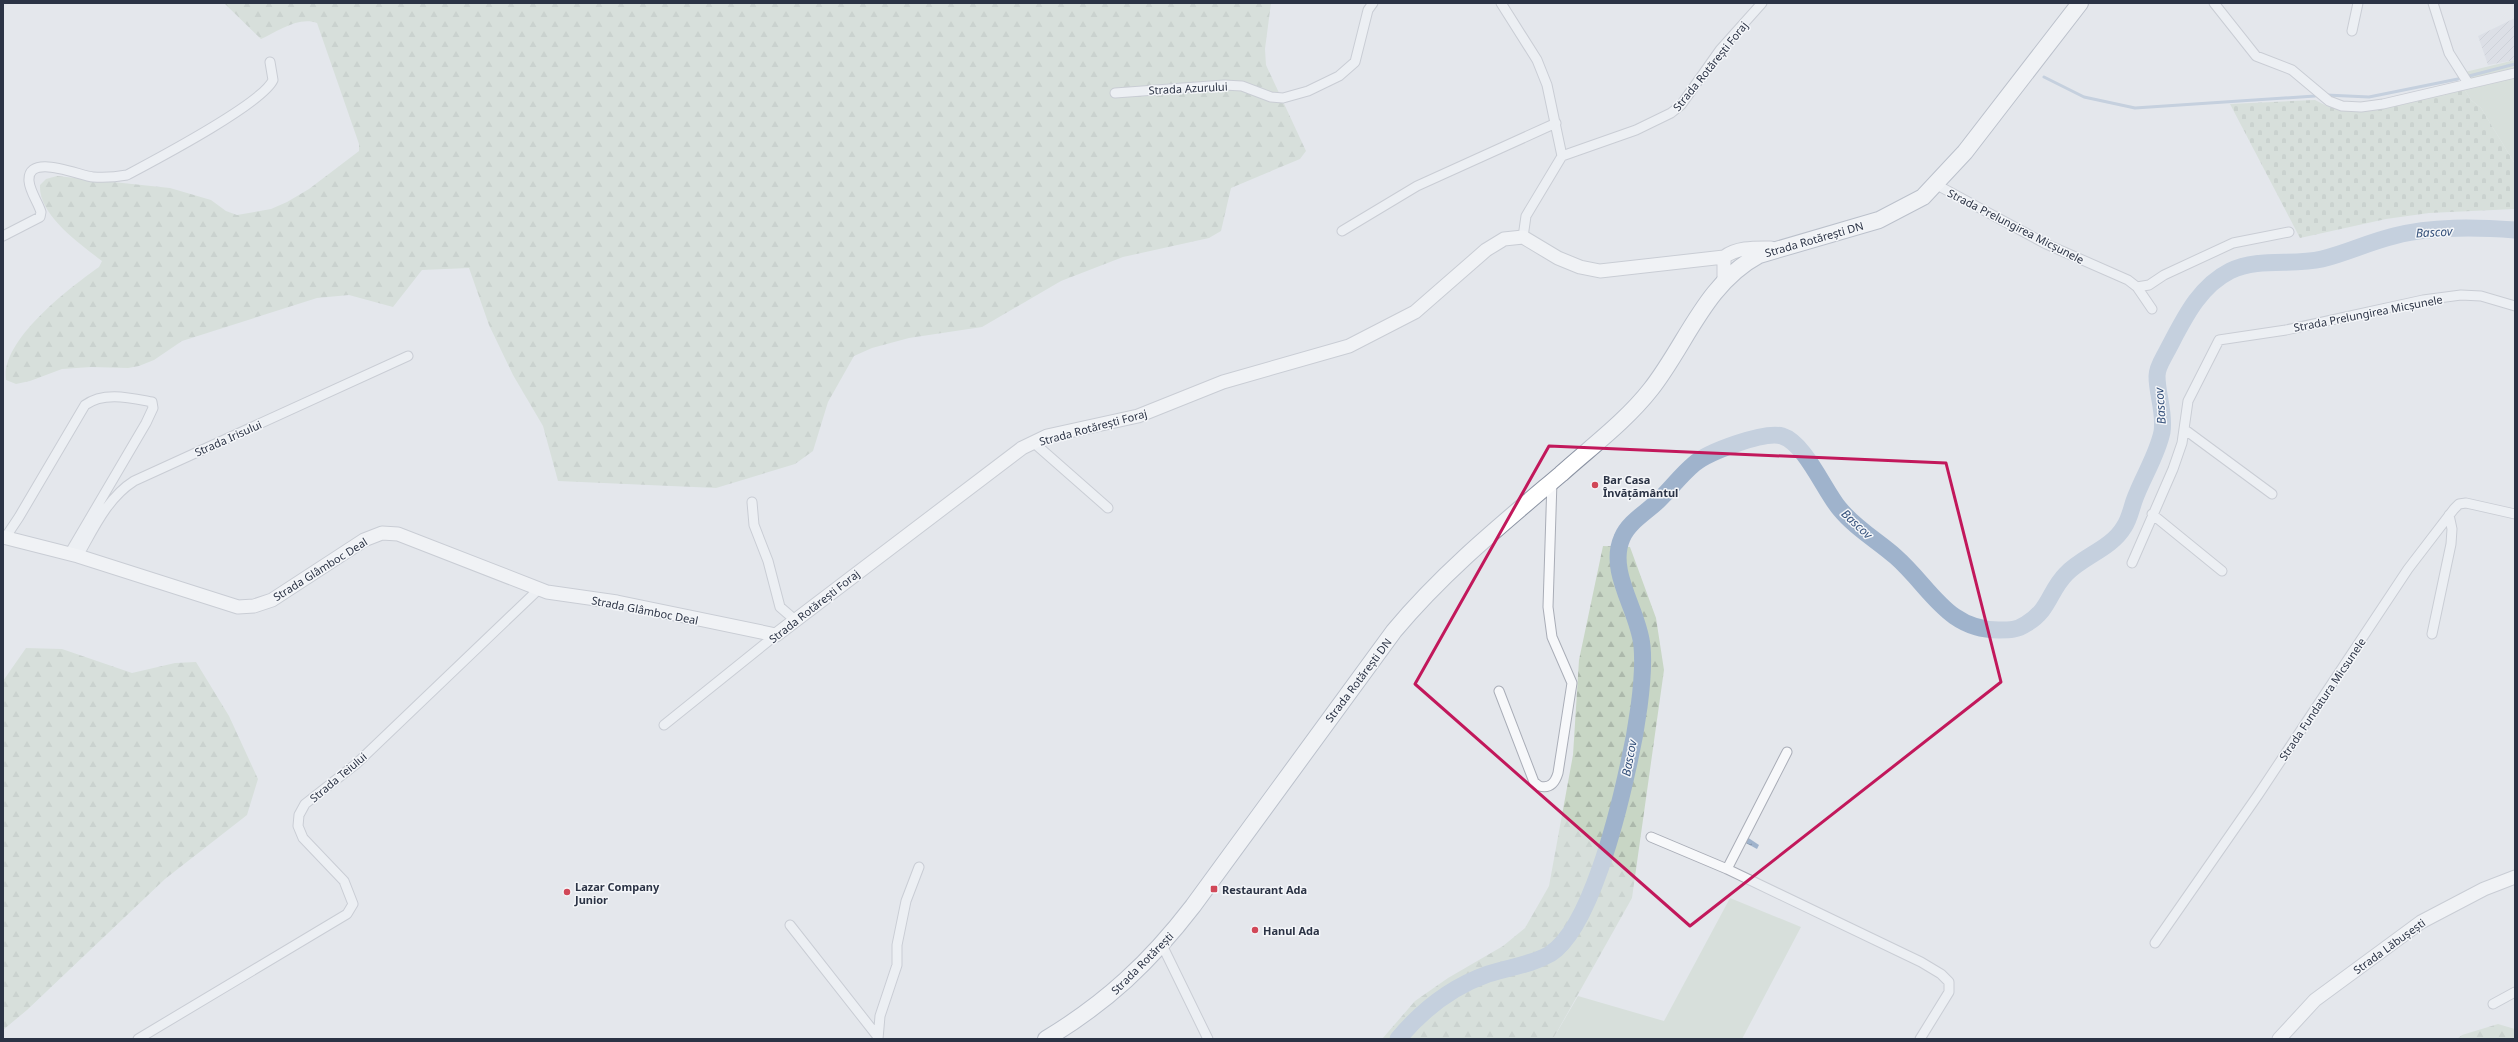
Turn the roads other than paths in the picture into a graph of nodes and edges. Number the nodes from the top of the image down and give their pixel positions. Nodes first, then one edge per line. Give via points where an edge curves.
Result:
1 (1373, 3) edge
2 (1501, 3) edge
3 (1762, 3) edge
4 (2080, 3) edge
5 (2214, 3) edge
6 (2358, 3) edge
7 (2433, 3) edge
8 (2352, 31) dead end
9 (270, 62) dead end
10 (2515, 73) edge
11 (2468, 83) junction
12 (1115, 92) dead end
13 (1556, 123) junction
14 (1562, 156) junction
15 (1937, 185) junction
16 (1342, 231) dead end
17 (2288, 232) dead end
18 (3, 236) edge
19 (1523, 237) junction
20 (1775, 248) junction
21 (1724, 257) junction
22 (1724, 280) junction
23 (2138, 287) junction
24 (2515, 306) edge
25 (2152, 309) dead end
26 (408, 356) dead end
27 (2184, 429) junction
28 (1033, 442) junction
29 (1552, 481) junction
30 (2272, 494) dead end
31 (752, 502) dead end
32 (1108, 508) dead end
33 (2152, 514) junction
34 (2515, 514) edge
35 (2449, 515) junction
36 (4, 537) edge
37 (73, 555) junction
38 (2132, 563) dead end
39 (2222, 570) dead end
40 (539, 589) junction
41 (795, 620) junction
42 (2432, 634) dead end
43 (776, 635) junction
44 (1499, 691) dead end
45 (664, 724) dead end
46 (1787, 752) dead end
47 (1652, 837) dead end
48 (919, 866) dead end
49 (1727, 869) junction
50 (2515, 877) edge
51 (1193, 906) joint
52 (790, 925) dead end
53 (2155, 943) dead end
54 (1162, 945) junction
55 (2515, 992) edge
56 (2493, 1004) dead end
57 (878, 1038) edge
58 (138, 1039) edge
59 (1046, 1039) edge
60 (1208, 1039) edge
61 (1920, 1039) edge
62 (2279, 1039) edge

1 - 12 street, Strada Azurului via 1368,10 1355,62 1339,76 1294,96 1272,98 1242,86 1224,85
2 - 13 street via 1537,60 1547,85
3 - 14 street, Strada Rotărești Foraj via 1720,50 1681,105 1671,113 1636,130
4 - 15 highway, Strada Rotărești DN
5 - 11 street via 2256,56 2292,70 2328,101 2342,106 2383,104
6 - 8 street
7 - 11 street via 2449,53
9 - 18 street via 273,80 264,93 127,175 111,178 92,177 50,166 38,166 31,172 29,179 41,212 40,217
10 - 11 street
13 - 14 street
13 - 16 street via 1417,186
14 - 19 street via 1526,216
15 - 20 highway, Strada Rotărești DN via 1907,208 1880,220
15 - 23 street, Strada Prelungirea Micșunele via 2046,244 2128,280
17 - 23 street via 2233,243 2144,287
19 - 21 street via 1558,258 1580,267 1600,271
19 - 28 street, Strada Rotărești Foraj via 1504,239 1495,244 1416,312 1349,346 1223,382 1138,416 1063,432
20 - 21 street via 1748,248
20 - 22 highway, Strada Rotărești DN via 1746,262
21 - 22 street
22 - 29 highway, Strada Rotărești DN via 1640,402
23 - 25 street, Strada Prelungirea Micșunele
24 - 27 street, Strada Prelungirea Micșunele via 2481,296 2460,295 2422,300 2286,330 2220,340 2188,401
26 - 37 street, Strada Irisului via 134,481 122,489 112,501
27 - 30 street
27 - 33 street via 2173,469
28 - 32 street
28 - 41 street, Strada Rotărești Foraj via 1010,456
29 - 44 street via 1548,607 1552,637 1572,683 1558,773 1555,781 1549,786 1539,786 1534,782
29 - 51 highway, Strada Rotărești DN via 1453,567 1417,603
31 - 41 street via 754,525 768,561 780,607
33 - 38 street
33 - 39 street
34 - 35 street, Strada Fundatura Micsunele via 2466,503 2459,504
35 - 42 street via 2452,529 2451,544
35 - 53 street, Strada Fundatura Micsunele via 2408,569 2258,795
36 - 37 street, Strada Glâmboc Deal
36 - 37 street via 20,517 85,405 94,398 107,396 152,402 153,408 146,423
37 - 40 street, Strada Glâmboc Deal via 238,607 254,606 272,600 364,540 382,533 398,534
40 - 43 street, Strada Glâmboc Deal via 561,595 617,602
40 - 58 street, Strada Teiului via 356,764 305,804 299,814 298,826 302,838 344,880 350,892 353,904 348,914
41 - 43 street, Strada Rotărești Foraj
43 - 45 street, Strada Rotărești Foraj
46 - 49 street
47 - 49 street
48 - 57 street via 906,901 897,945 897,965 880,1016
49 - 61 street via 1941,974 1949,982 1949,992
50 - 62 street, Strada Lăbușești via 2484,889 2421,922 2315,1000
51 - 54 highway, Strada Rotărești
52 - 57 street
54 - 59 highway, Strada Rotărești via 1129,980
54 - 60 street
55 - 56 street

